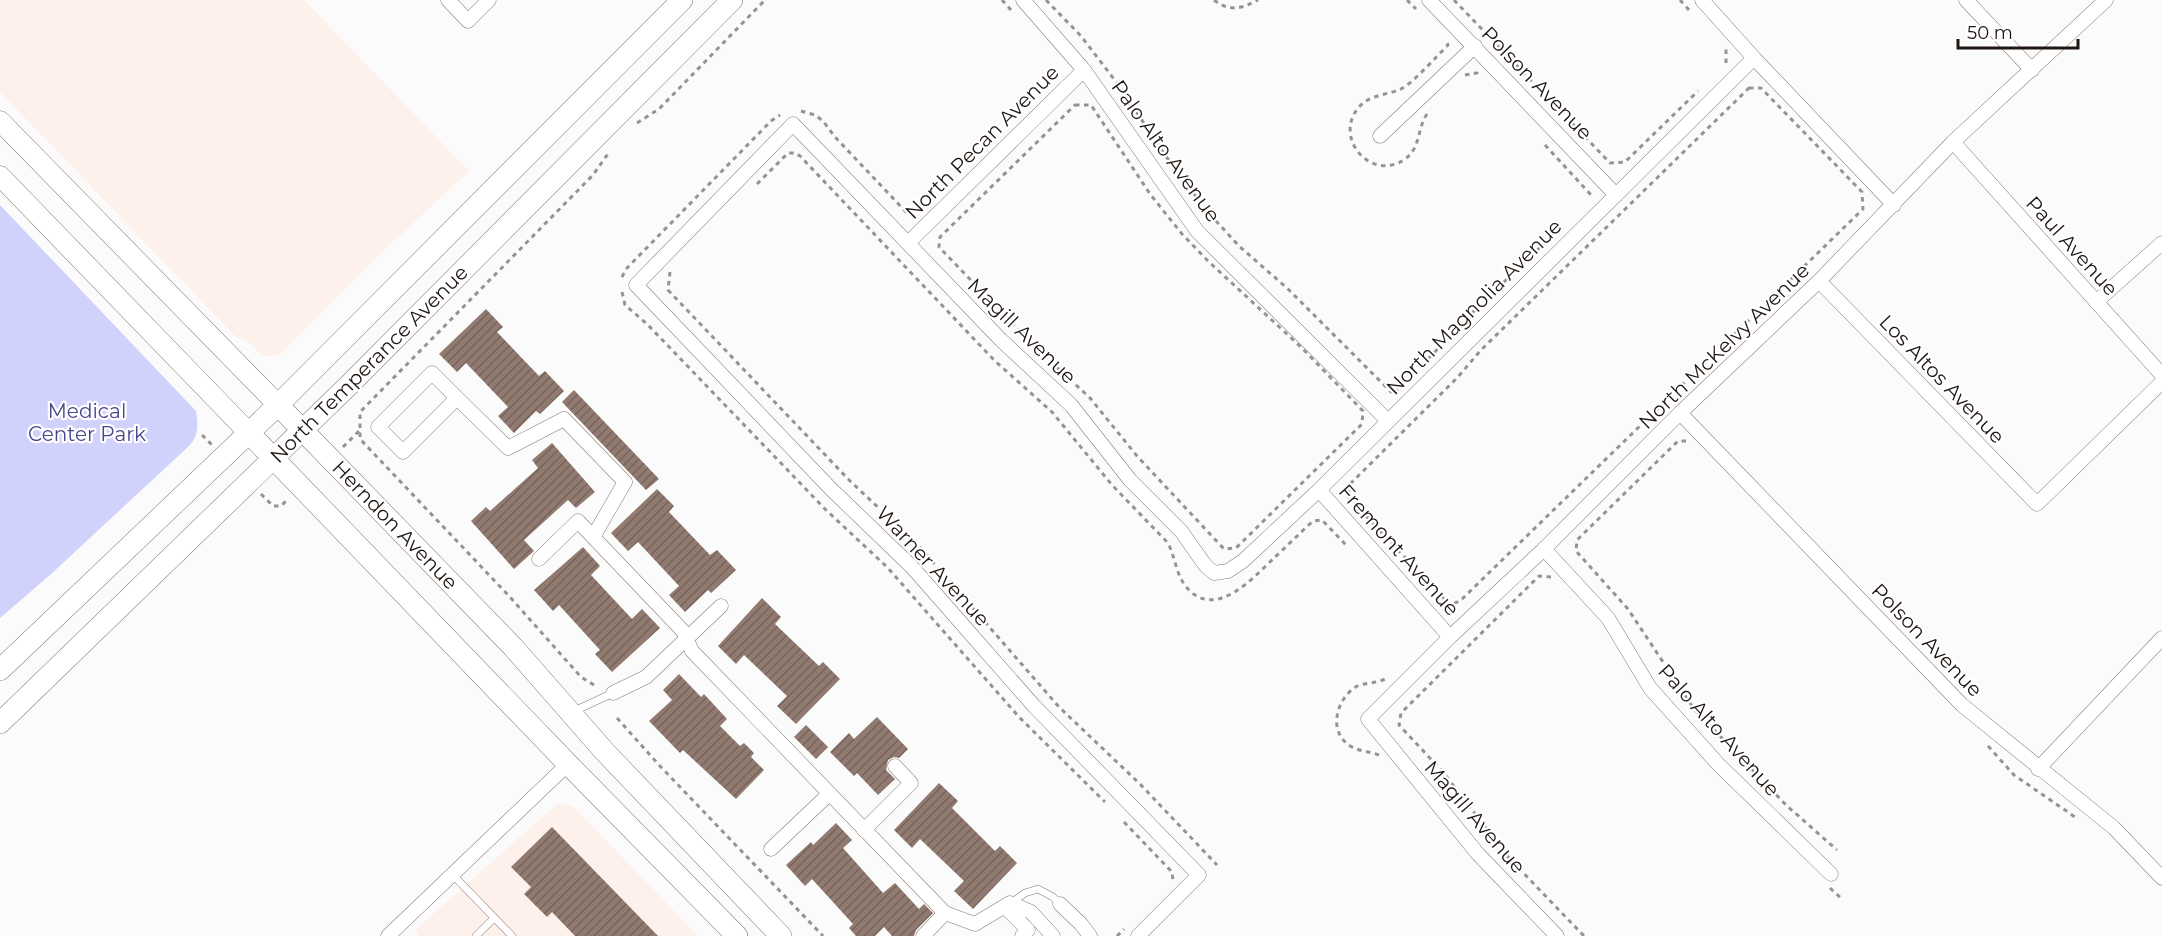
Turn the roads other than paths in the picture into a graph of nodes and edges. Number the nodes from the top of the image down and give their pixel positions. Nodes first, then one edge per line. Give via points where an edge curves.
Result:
1 (448, 0) edge
2 (489, 0) edge
3 (682, 0) edge
4 (732, 0) edge
5 (1023, 0) edge
6 (1429, 0) edge
7 (1702, 0) edge
8 (1966, 0) edge
9 (2106, 0) edge
10 (1475, 46) junction
11 (1754, 58) junction
12 (1084, 70) junction
13 (2032, 70) junction
14 (0, 121) edge
15 (1380, 136) dead end
16 (1953, 142) junction
17 (0, 176) edge
18 (1616, 195) junction
19 (1894, 205) junction
20 (908, 243) junction
21 (2162, 243) edge
22 (1819, 281) junction
23 (636, 285) joint
24 (2096, 302) junction
25 (2162, 375) edge
26 (2162, 382) edge
27 (458, 398) junction
28 (278, 405) junction
29 (1680, 412) junction
30 (1387, 420) junction
31 (303, 430) junction
32 (249, 433) junction
33 (274, 458) junction
34 (1319, 490) junction
35 (593, 537) junction
36 (1544, 549) junction
37 (538, 559) dead end
38 (1214, 573) joint
39 (721, 606) dead end
40 (1450, 637) junction
41 (2162, 638) edge
42 (687, 640) junction
43 (0, 670) edge
44 (613, 693) joint
45 (571, 712) junction
46 (1368, 719) joint
47 (0, 723) edge
48 (568, 764) junction
49 (896, 766) dead end
50 (2038, 769) junction
51 (829, 794) junction
52 (864, 830) junction
53 (771, 849) dead end
54 (452, 874) junction
55 (1831, 874) dead end
56 (2162, 878) edge
57 (1060, 904) joint
58 (1007, 905) junction
59 (945, 913) junction
60 (494, 918) junction
61 (974, 930) edge
62 (388, 936) edge
63 (477, 936) edge
64 (512, 936) edge
65 (737, 936) edge
66 (781, 936) edge
67 (922, 936) edge
68 (1022, 936) edge
69 (1053, 936) edge
70 (1090, 936) edge
71 (1138, 936) edge
72 (1557, 936) edge

1 - 2 street via 468,21
3 - 28 main road, North Temperance Avenue
4 - 31 main road, North Temperance Avenue
5 - 12 street, Palo Alto Avenue
6 - 10 street, Polson Avenue
7 - 11 street
8 - 13 street
9 - 13 street, North McKelvy Avenue
10 - 15 street
10 - 18 street, Polson Avenue
11 - 18 street, North Magnolia Avenue
11 - 19 street
12 - 20 street, North Pecan Avenue
12 - 30 street, Palo Alto Avenue via 1197,231
13 - 16 street, North McKelvy Avenue
14 - 28 main road, Herndon Avenue
16 - 19 street, North McKelvy Avenue
16 - 24 street, Paul Avenue
17 - 32 main road
18 - 30 street, North Magnolia Avenue
19 - 22 street, North McKelvy Avenue
20 - 23 street, Magill Avenue via 793,124
20 - 38 street, Magill Avenue via 1001,340 1071,405 1130,480 1181,531
21 - 24 street
22 - 26 street, Los Altos Avenue via 2037,504
22 - 29 street, North McKelvy Avenue
23 - 71 street, Warner Avenue via 831,489 912,567 1034,706 1199,875
24 - 25 street, Paul Avenue
27 - 27 street via 432,373 378,427 403,452
27 - 35 street via 508,448 564,419 572,427 625,482
28 - 31 main road, Herndon Avenue
28 - 32 main road, North Temperance Avenue
29 - 36 street, North McKelvy Avenue
29 - 50 street, Polson Avenue via 1962,705
30 - 34 street, North Magnolia Avenue
31 - 33 main road, North Temperance Avenue
31 - 45 main road, Herndon Avenue via 505,638
32 - 33 main road
32 - 43 main road, North Temperance Avenue
33 - 47 main road, North Temperance Avenue
33 - 48 main road
34 - 38 street, North Magnolia Avenue via 1243,561 1228,571
34 - 40 street, Fremont Avenue
35 - 37 street via 578,521
35 - 42 street via 683,631
36 - 40 street, North McKelvy Avenue
36 - 55 street, Palo Alto Avenue via 1608,618 1650,688 1718,764
39 - 42 street
40 - 46 street, North McKelvy Avenue
41 - 50 street
42 - 44 street via 646,677
42 - 51 street via 692,651
44 - 45 lane
45 - 66 main road, Herndon Avenue
46 - 72 street, Magill Avenue via 1478,854
48 - 54 street
48 - 65 main road
49 - 52 street via 911,783
50 - 56 street, Polson Avenue via 2114,828
51 - 52 street
51 - 53 street
52 - 59 street
54 - 60 lane
54 - 62 street
57 - 58 lane via 1038,889
57 - 70 street
58 - 61 street
58 - 68 street via 1028,930
58 - 69 street via 1031,912
59 - 61 street
59 - 67 street
60 - 63 lane
60 - 64 lane

